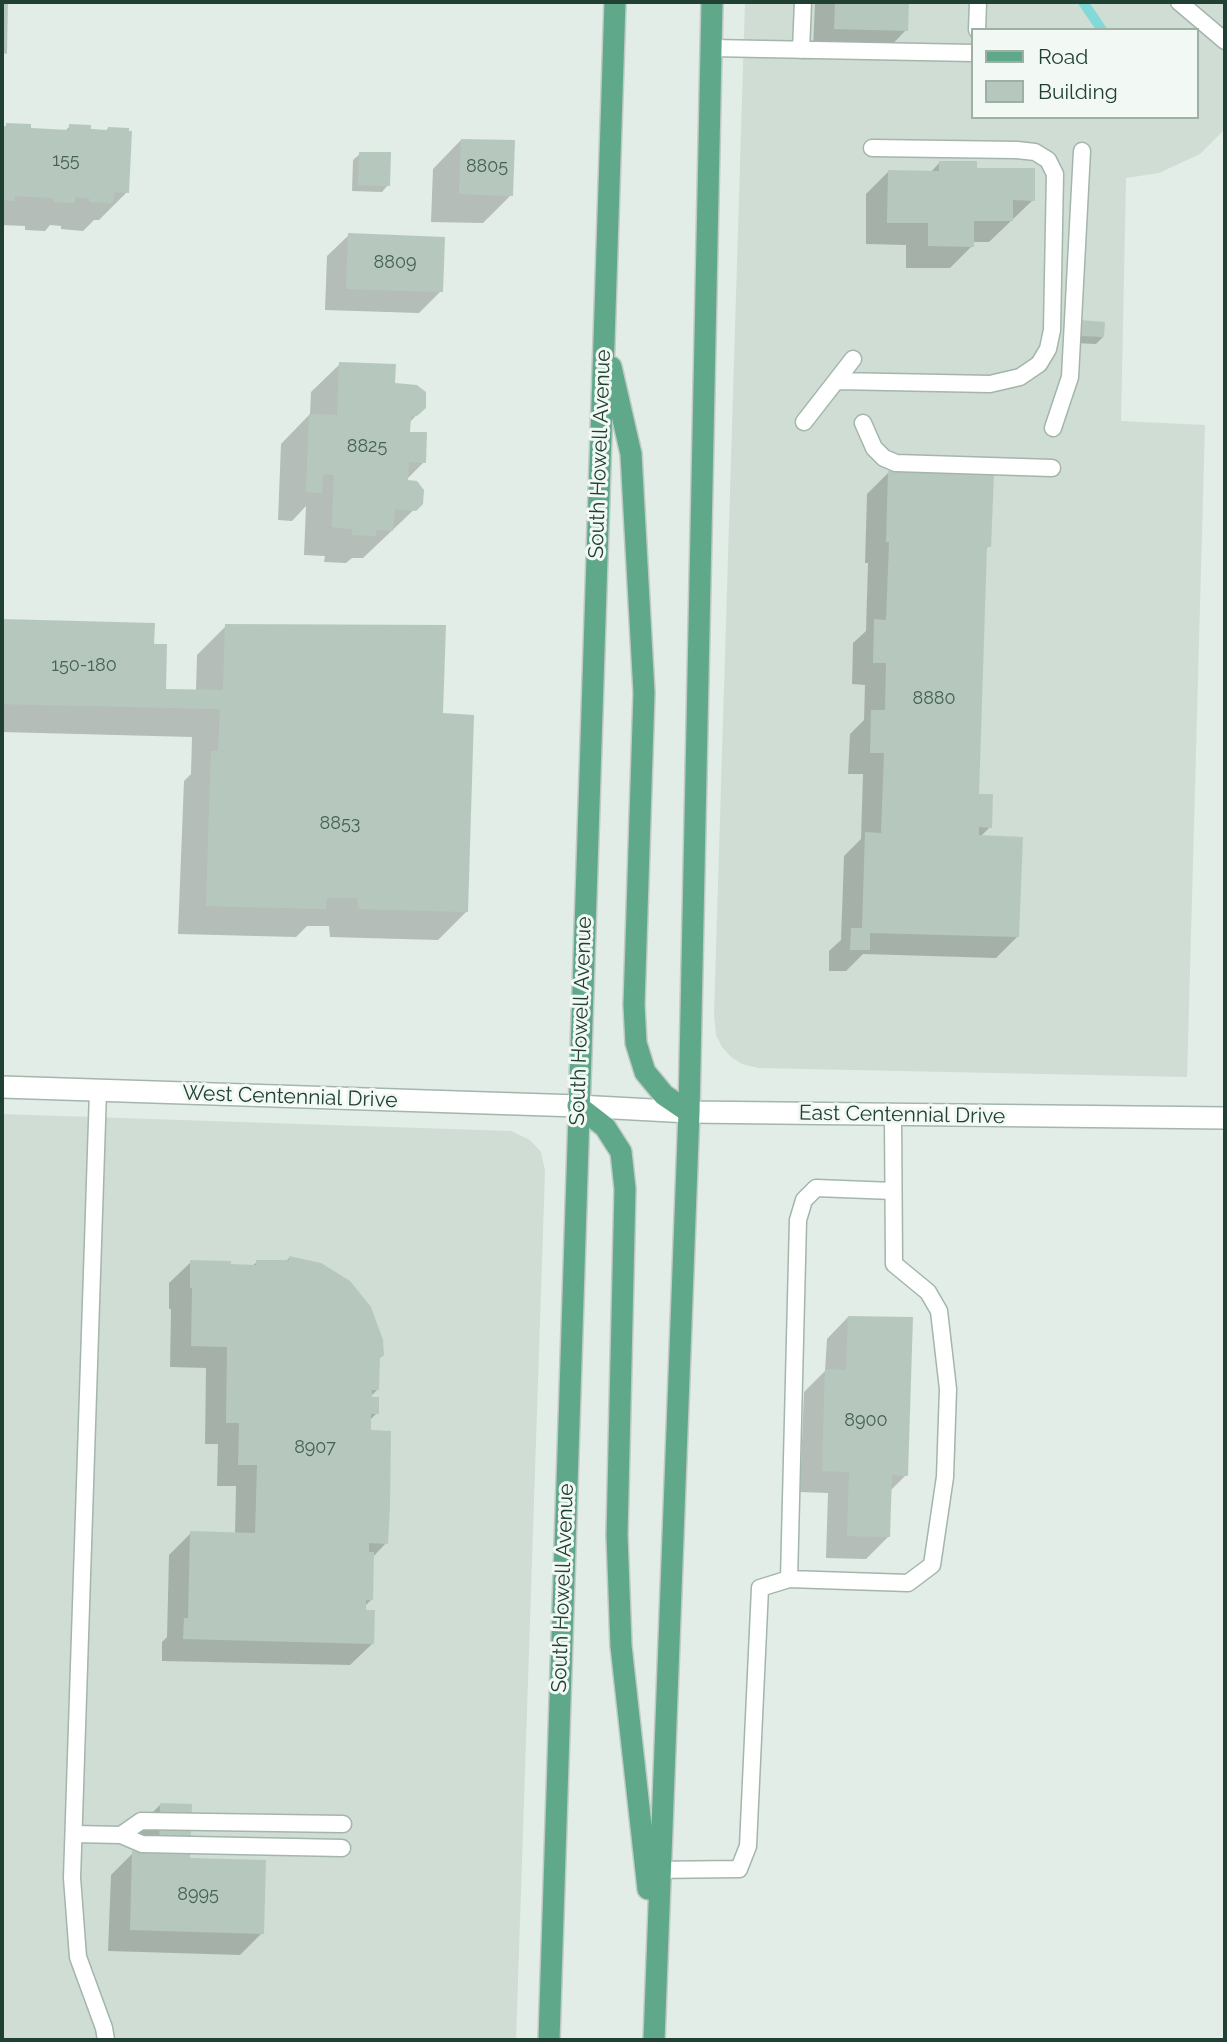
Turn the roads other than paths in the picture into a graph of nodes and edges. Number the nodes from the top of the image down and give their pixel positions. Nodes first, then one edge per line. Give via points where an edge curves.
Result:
1 (615, 2) edge
2 (712, 2) edge
3 (803, 2) edge
4 (978, 2) edge
5 (1179, 2) edge
6 (977, 28) edge
7 (1225, 41) edge
8 (711, 48) junction
9 (801, 50) junction
10 (972, 53) edge
11 (872, 148) dead end
12 (1082, 151) dead end
13 (604, 337) junction
14 (853, 359) dead end
15 (836, 381) junction
16 (804, 422) dead end
17 (863, 423) dead end
18 (1053, 428) dead end
19 (1052, 468) dead end
20 (2, 1087) edge
21 (98, 1091) junction
22 (578, 1106) junction
23 (689, 1112) junction
24 (893, 1115) junction
25 (1225, 1118) edge
26 (893, 1191) junction
27 (789, 1579) junction
28 (344, 1824) dead end
29 (74, 1834) junction
30 (121, 1835) junction
31 (342, 1848) dead end
32 (653, 1870) junction
33 (106, 2040) edge
34 (549, 2040) edge
35 (654, 2040) edge

1 - 13 main road, South Howell Avenue
2 - 8 main road
3 - 9 lane
4 - 6 lane
5 - 7 lane
8 - 9 lane
8 - 23 main road
9 - 10 lane
11 - 15 lane via 1017,150 1035,152 1048,160 1055,174 1052,330 1039,364 1020,377 990,384
12 - 18 lane via 1070,377
13 - 22 main road, South Howell Avenue
13 - 23 main road via 631,454 644,693 636,1043 645,1072 664,1096
14 - 15 lane
15 - 16 lane
17 - 19 lane via 874,447 897,463
20 - 21 street, West Centennial Drive
21 - 22 street, West Centennial Drive
21 - 29 lane
22 - 23 street, East Centennial Drive
22 - 32 main road via 605,1127 621,1152 625,1189 617,1535 621,1646
22 - 34 main road, South Howell Avenue
23 - 24 street, East Centennial Drive
23 - 32 main road
24 - 25 street, East Centennial Drive
24 - 26 lane
26 - 27 lane via 816,1188 804,1200 798,1220
26 - 27 lane via 894,1264 928,1292 939,1311 948,1389 945,1477 932,1565 908,1583
27 - 32 lane via 760,1588 748,1846 739,1869
28 - 30 lane via 141,1821
29 - 30 lane
29 - 33 lane via 78,1957
30 - 31 lane via 142,1844
32 - 35 main road

